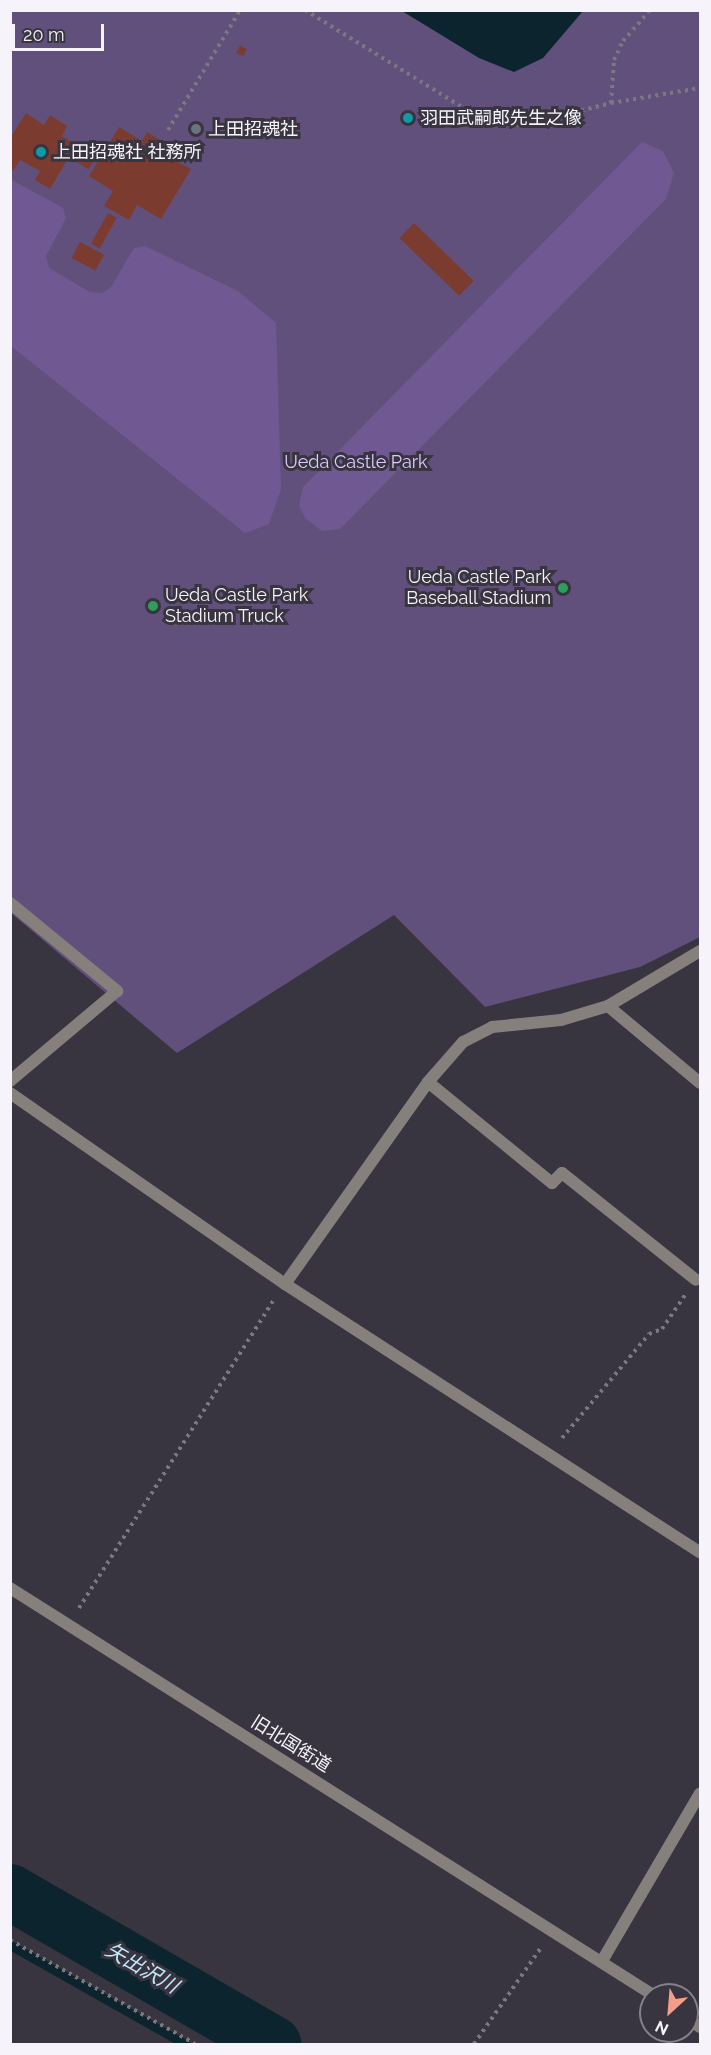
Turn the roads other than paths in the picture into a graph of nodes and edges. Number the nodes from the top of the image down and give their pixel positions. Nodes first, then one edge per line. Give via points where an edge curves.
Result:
1 (10, 903) edge
2 (700, 951) edge
3 (608, 1006) junction
4 (10, 1081) edge
5 (428, 1082) junction
6 (700, 1083) edge
7 (10, 1093) edge
8 (696, 1280) road end
9 (285, 1284) junction
10 (700, 1552) edge
11 (10, 1588) edge
12 (700, 1793) edge
13 (602, 1961) junction
14 (639, 1986) edge

1 - 4 street via 117,991
2 - 3 street
3 - 5 street via 561,1020 492,1027 463,1042
3 - 6 street
5 - 8 street via 552,1183 562,1173
5 - 9 street
7 - 9 street
9 - 10 street
11 - 13 street, 旧北国街道
12 - 13 street
13 - 14 street

